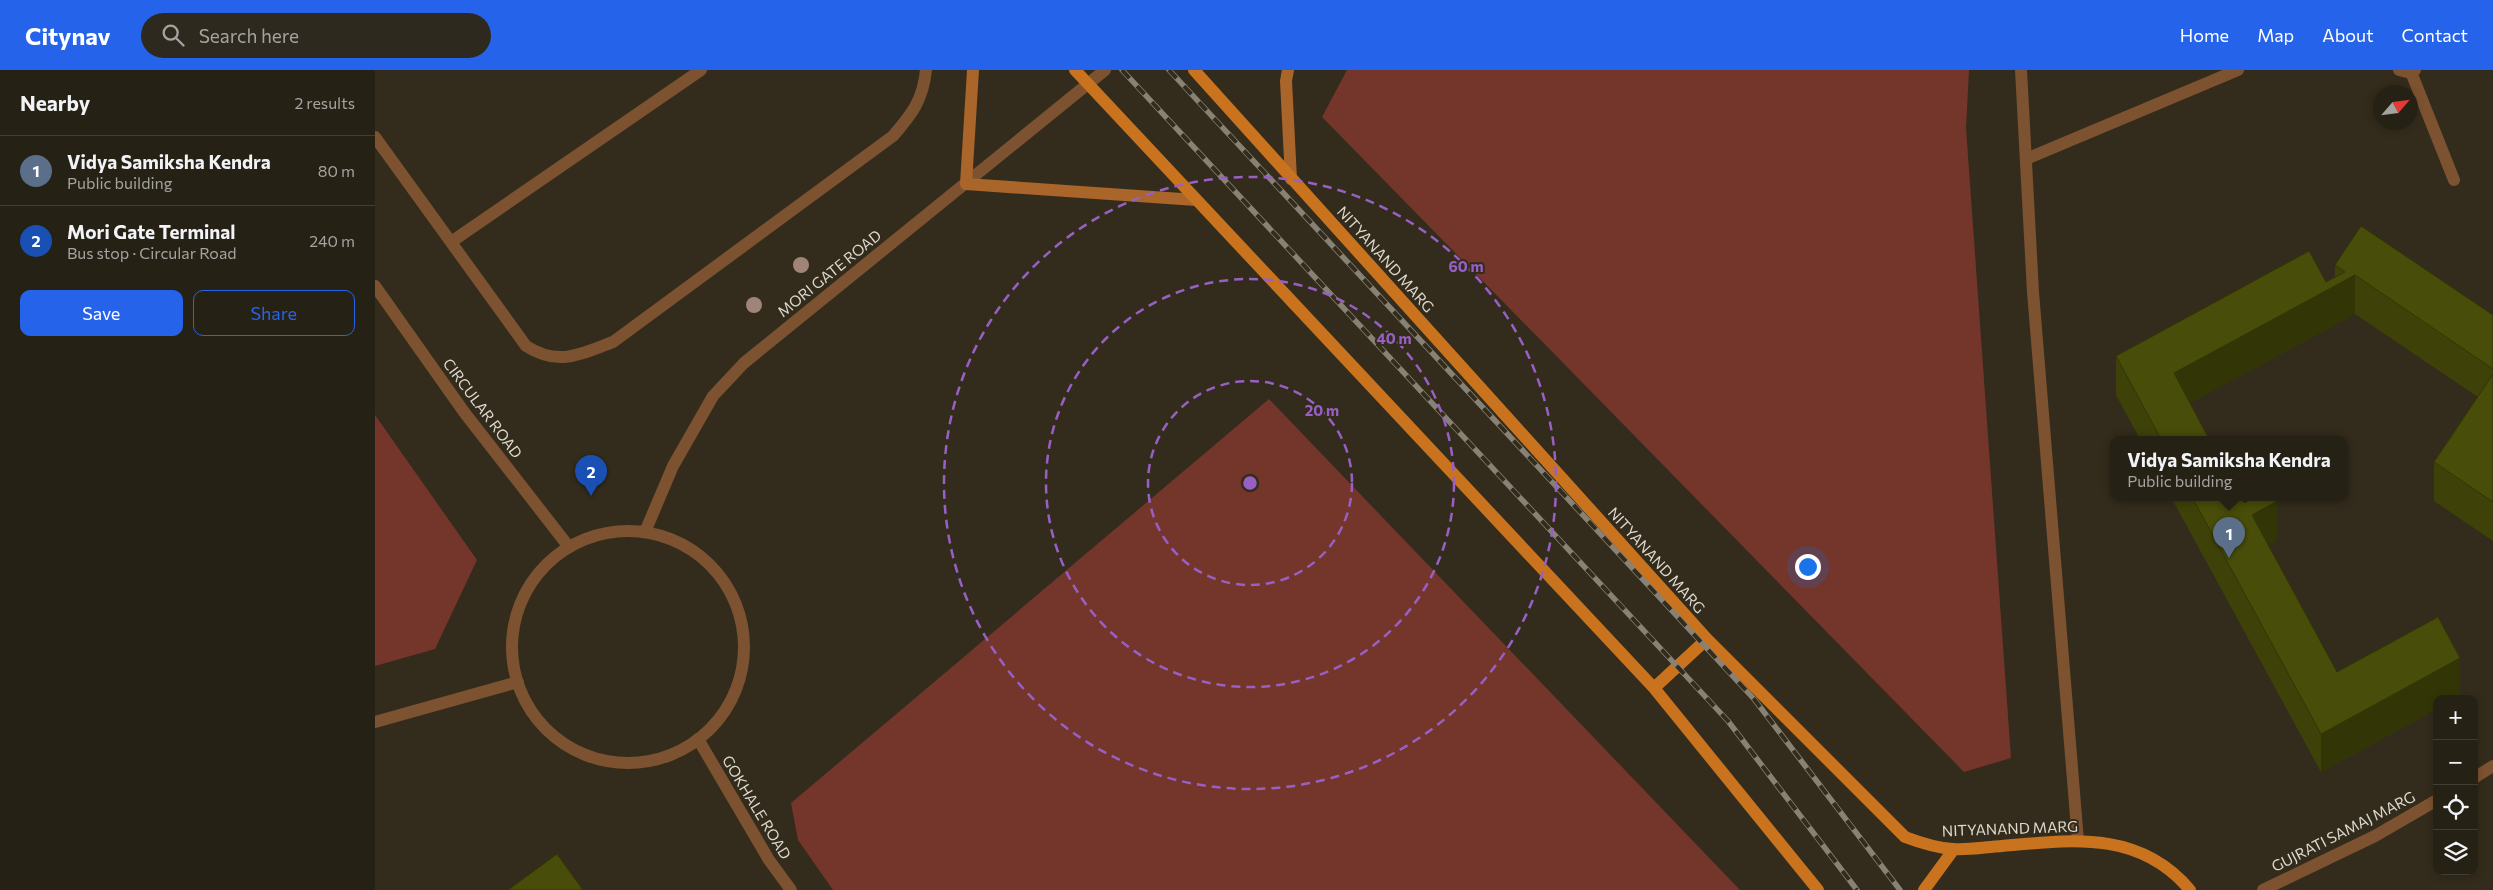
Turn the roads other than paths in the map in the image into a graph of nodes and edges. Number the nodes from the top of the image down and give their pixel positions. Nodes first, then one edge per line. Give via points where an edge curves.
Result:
1 (701, 70) edge
2 (926, 70) edge
3 (973, 70) edge
4 (1075, 70) edge
5 (1105, 70) edge
6 (1194, 70) edge
7 (1288, 70) edge
8 (2021, 70) edge
9 (2239, 70) edge
10 (2408, 71) edge
11 (1088, 84) junction
12 (375, 137) edge
13 (2026, 159) junction
14 (1291, 178) junction
15 (2454, 180) dead end
16 (966, 184) junction
17 (1196, 200) junction
18 (451, 242) junction
19 (375, 286) edge
20 (645, 532) junction
21 (569, 547) junction
22 (1707, 639) junction
23 (518, 682) junction
24 (1654, 688) junction
25 (375, 722) edge
26 (698, 739) junction
27 (2493, 766) edge
28 (2478, 775) edge
29 (2433, 802) edge
30 (2078, 841) junction
31 (1954, 849) junction
32 (791, 890) edge
33 (1819, 890) edge
34 (1924, 890) edge
35 (2190, 890) edge
36 (2263, 890) edge

1 - 18 street
2 - 18 street via 924,90 916,107 893,136 613,342 589,351 559,358 542,356 526,346
3 - 16 main road
4 - 11 main road
5 - 11 street, MORI GATE ROAD
6 - 14 main road, NITYANAND MARG
7 - 14 main road
8 - 13 street
9 - 13 street
10 - 15 street
11 - 16 street, MORI GATE ROAD
11 - 17 main road
12 - 18 street
13 - 30 street via 2033,292
14 - 22 main road, NITYANAND MARG
16 - 17 main road
16 - 20 street, MORI GATE ROAD via 743,363 719,390 673,466
17 - 24 main road
19 - 21 street, CIRCULAR ROAD via 464,412
20 - 21 street via 606,533
20 - 26 street via 667,538 705,561 721,578 740,618 743,641 737,685 715,724
21 - 23 street via 539,572 519,606 512,644
22 - 24 main road
22 - 31 main road, NITYANAND MARG via 1905,837 1930,846
23 - 25 street
23 - 26 street via 526,703 555,737 593,758 637,763 659,759
24 - 33 main road
26 - 32 street, GOKHALE ROAD via 769,860
27 - 28 street
29 - 36 street, GUJRATI SAMAJ MARG via 2375,836
30 - 31 main road, NITYANAND MARG
30 - 35 main road, NITYANAND MARG via 2099,841 2139,851 2169,869
31 - 34 main road

